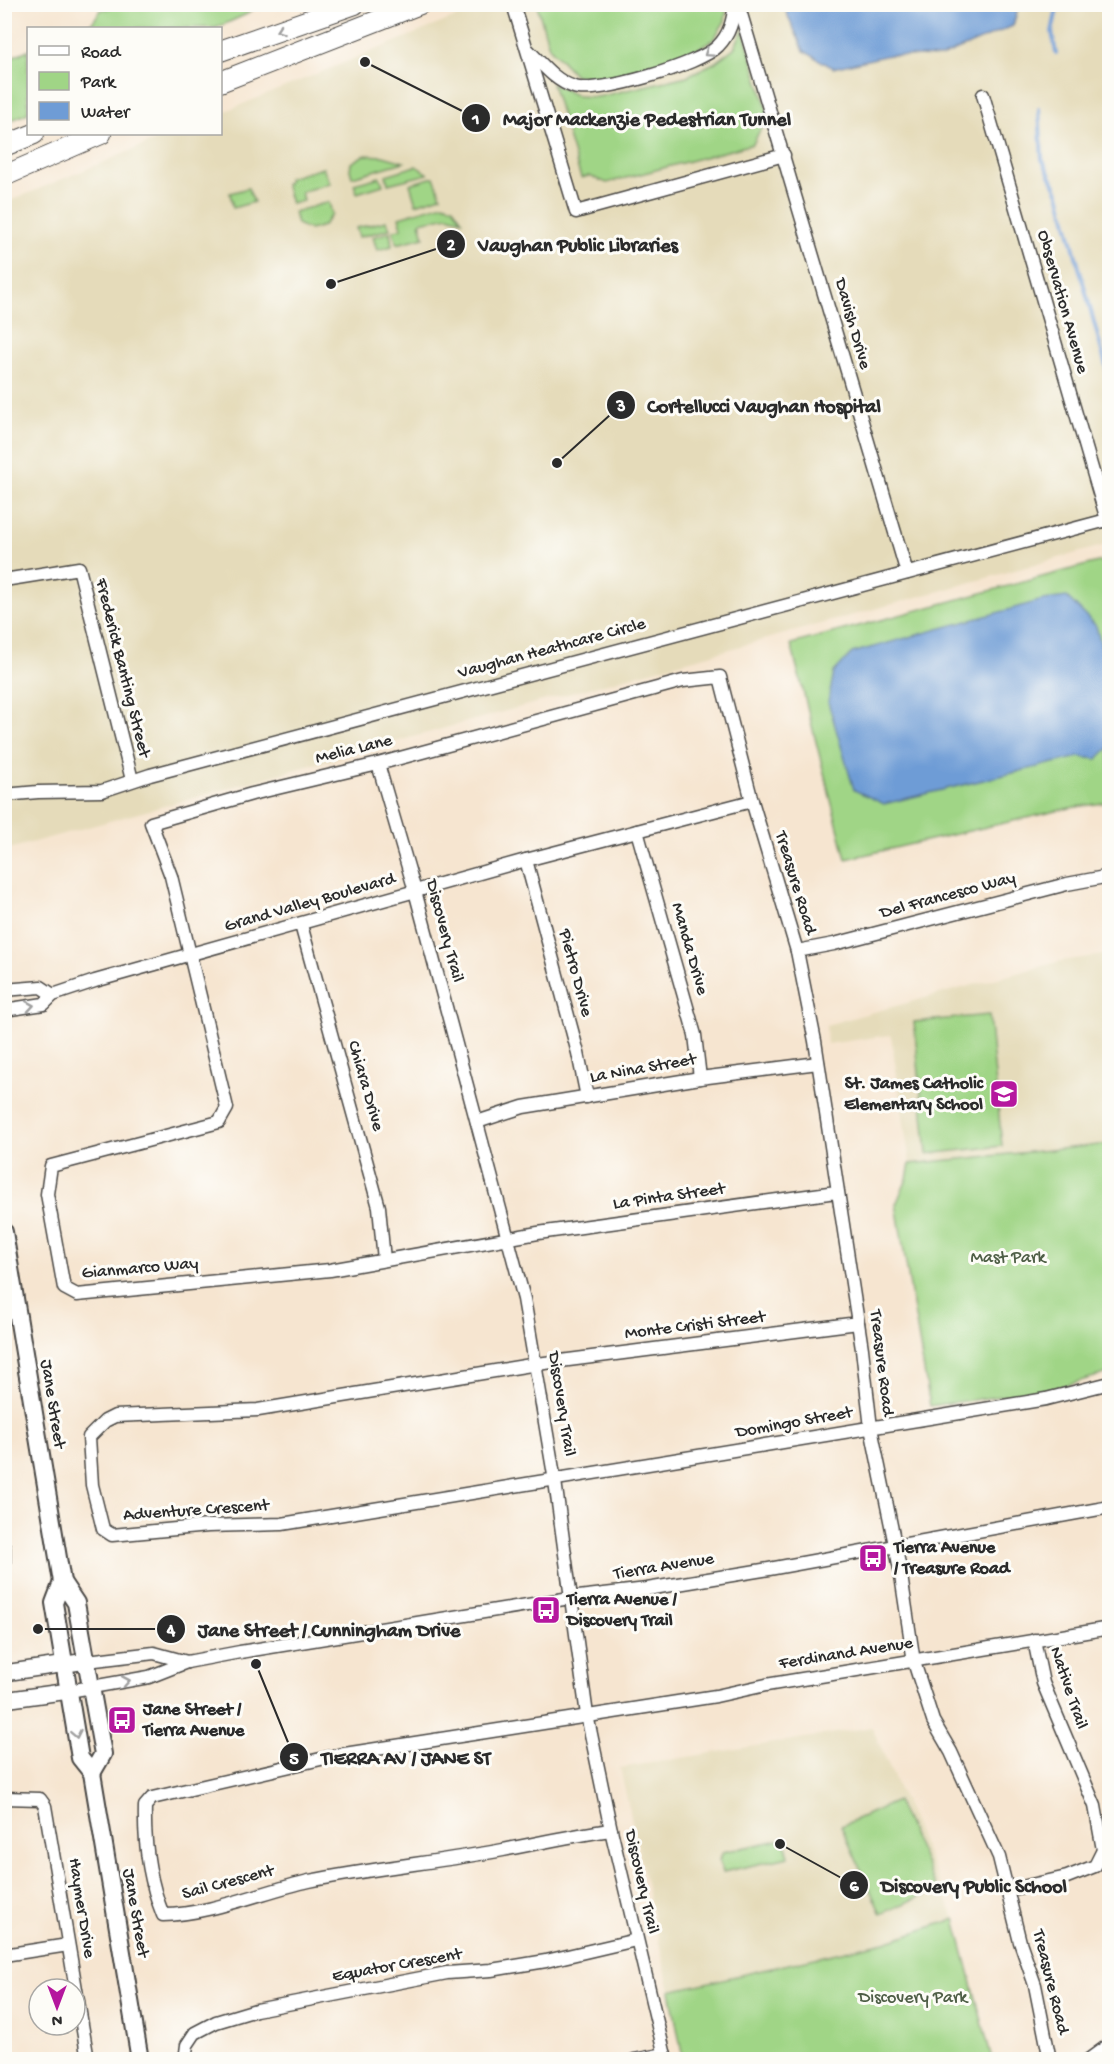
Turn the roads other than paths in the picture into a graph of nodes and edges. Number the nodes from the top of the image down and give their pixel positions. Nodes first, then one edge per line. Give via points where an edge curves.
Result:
1 (355, 4) edge
2 (420, 4) edge
3 (513, 4) edge
4 (736, 4) edge
5 (525, 47) junction
6 (222, 50) edge
7 (222, 81) edge
8 (983, 95) dead end
9 (32, 135) edge
10 (99, 135) edge
11 (4, 146) edge
12 (784, 155) junction
13 (4, 176) edge
14 (1107, 520) joint
15 (907, 573) junction
16 (4, 580) edge
17 (701, 678) joint
18 (378, 764) junction
19 (132, 780) junction
20 (4, 795) edge
21 (752, 801) junction
22 (637, 831) junction
23 (526, 860) junction
24 (1110, 876) edge
25 (416, 891) junction
26 (301, 925) junction
27 (797, 951) junction
28 (191, 956) junction
29 (4, 990) edge
30 (53, 995) junction
31 (4, 1011) edge
32 (818, 1062) junction
33 (700, 1078) junction
34 (587, 1097) junction
35 (477, 1122) junction
36 (836, 1192) junction
37 (4, 1232) edge
38 (507, 1239) junction
39 (384, 1260) junction
40 (858, 1323) junction
41 (537, 1364) junction
42 (1110, 1383) edge
43 (871, 1428) junction
44 (555, 1481) junction
45 (1110, 1508) edge
46 (895, 1545) junction
47 (4, 1547) edge
48 (4, 1576) edge
49 (62, 1582) junction
50 (570, 1598) junction
51 (1110, 1628) edge
52 (1034, 1640) junction
53 (87, 1661) junction
54 (187, 1662) junction
55 (914, 1662) junction
56 (64, 1665) junction
57 (4, 1673) edge
58 (92, 1687) junction
59 (69, 1691) junction
60 (4, 1700) edge
61 (587, 1714) junction
62 (92, 1773) junction
63 (4, 1798) edge
64 (610, 1830) junction
65 (1009, 1890) junction
66 (636, 1940) junction
67 (68, 1946) junction
68 (4, 1955) edge
69 (1110, 2044) edge
70 (665, 2057) edge
71 (88, 2060) edge
72 (140, 2060) edge
73 (185, 2060) edge
74 (634, 2060) edge
75 (1050, 2060) edge
76 (1088, 2060) edge

1 -> 6 main road
2 - 7 main road
3 - 5 street
4 -> 5 street via 732,27 718,46 698,61 600,89 575,88 552,75
4 - 12 street, Davish Drive
5 - 12 street via 576,212
8 - 14 street, Observation Avenue
9 - 11 main road
10 - 13 main road
12 - 15 street, Davish Drive
14 - 15 street, Vaughan Heathcare Circle
15 - 19 street, Vaughan Heathcare Circle
16 - 19 street, Frederick Banting Street via 79,568
17 - 18 street, Melia Lane
17 - 21 street, Treasure Road via 720,678
18 - 25 street, Discovery Trail
18 - 28 street, Melia Lane via 151,823 171,876
19 - 20 street, Vaughan Heathcare Circle via 90,793
21 - 22 street, Grand Valley Boulevard
21 - 27 street, Treasure Road
22 - 23 street, Grand Valley Boulevard
22 - 33 street, Manda Drive via 695,1035
23 - 25 street, Grand Valley Boulevard
23 - 34 street, Pietro Drive
24 - 27 street, Del Francesco Way
25 - 26 street, Grand Valley Boulevard
25 - 35 street, Discovery Trail
26 - 28 street, Grand Valley Boulevard
26 - 39 street, Chiara Drive via 379,1207
27 - 32 street, Treasure Road
28 - 30 street, Grand Valley Boulevard
28 - 39 street, Gianmarco Way via 227,1108 219,1122 51,1166 47,1194 63,1288 77,1295 330,1270
29 - 30 street, Grand Valley Boulevard via 41,987
31 -> 30 street, Grand Valley Boulevard via 44,1004
32 - 33 street, La Nina Street
32 - 36 street, Treasure Road
33 - 34 street, La Nina Street
34 - 35 street, La Nina Street via 523,1107
35 - 38 street, Discovery Trail
36 - 38 street, La Pinta Street
36 - 40 street, Treasure Road
37 - 49 main road, Jane Street
38 - 39 street, Gianmarco Way
38 - 41 street, Discovery Trail
40 - 41 street, Monte Cristi Street
40 - 43 street, Treasure Road
41 - 44 street, Discovery Trail
41 - 44 street, Adventure Crescent via 258,1410 116,1416 89,1437 92,1485 103,1529 112,1535 282,1524
42 - 43 street, Domingo Street via 1046,1399
43 - 44 street, Domingo Street
43 - 46 street, Treasure Road
44 - 50 street, Discovery Trail
45 - 46 street, Tierra Avenue
46 - 50 street, Tierra Avenue via 647,1589
46 - 55 street, Treasure Road
47 - 48 street
49 - 53 main road, Jane Street via 76,1603
49 - 56 main road, Jane Street via 54,1604
50 - 54 street, Tierra Avenue
50 - 61 street, Discovery Trail
51 - 52 street, Ferdinand Avenue
52 - 55 street, Ferdinand Avenue
52 - 65 street, Native Trail via 1044,1683 1095,1806 1103,1850 1095,1866 1067,1878
53 - 54 street, Tierra Avenue via 154,1653
53 - 56 street
53 - 58 main road, Jane Street
58 -> 54 street, Tierra Avenue via 149,1677
55 - 61 street, Ferdinand Avenue
55 - 65 street, Treasure Road via 933,1721 991,1837
56 - 57 street
56 - 59 main road, Jane Street
58 - 59 street, Tierra Avenue
58 - 62 main road, Jane Street via 103,1754
59 - 60 street
59 -> 62 main road, Jane Street via 80,1758
61 - 64 street, Discovery Trail
61 - 64 street, Sail Crescent via 338,1755 152,1798 145,1806 149,1868 163,1915 177,1915 332,1876
62 - 72 main road, Jane Street
63 - 67 street, Haymer Drive via 40,1799 45,1806
64 - 66 street, Discovery Trail
65 - 75 street, Treasure Road via 1020,1942 1035,1985
66 - 70 street, Discovery Trail
66 - 73 street, Equator Crescent via 546,1961 447,1973 256,2010 195,2033 187,2045
67 - 68 street
67 - 71 street, Haymer Drive
69 - 76 street
70 - 74 street

